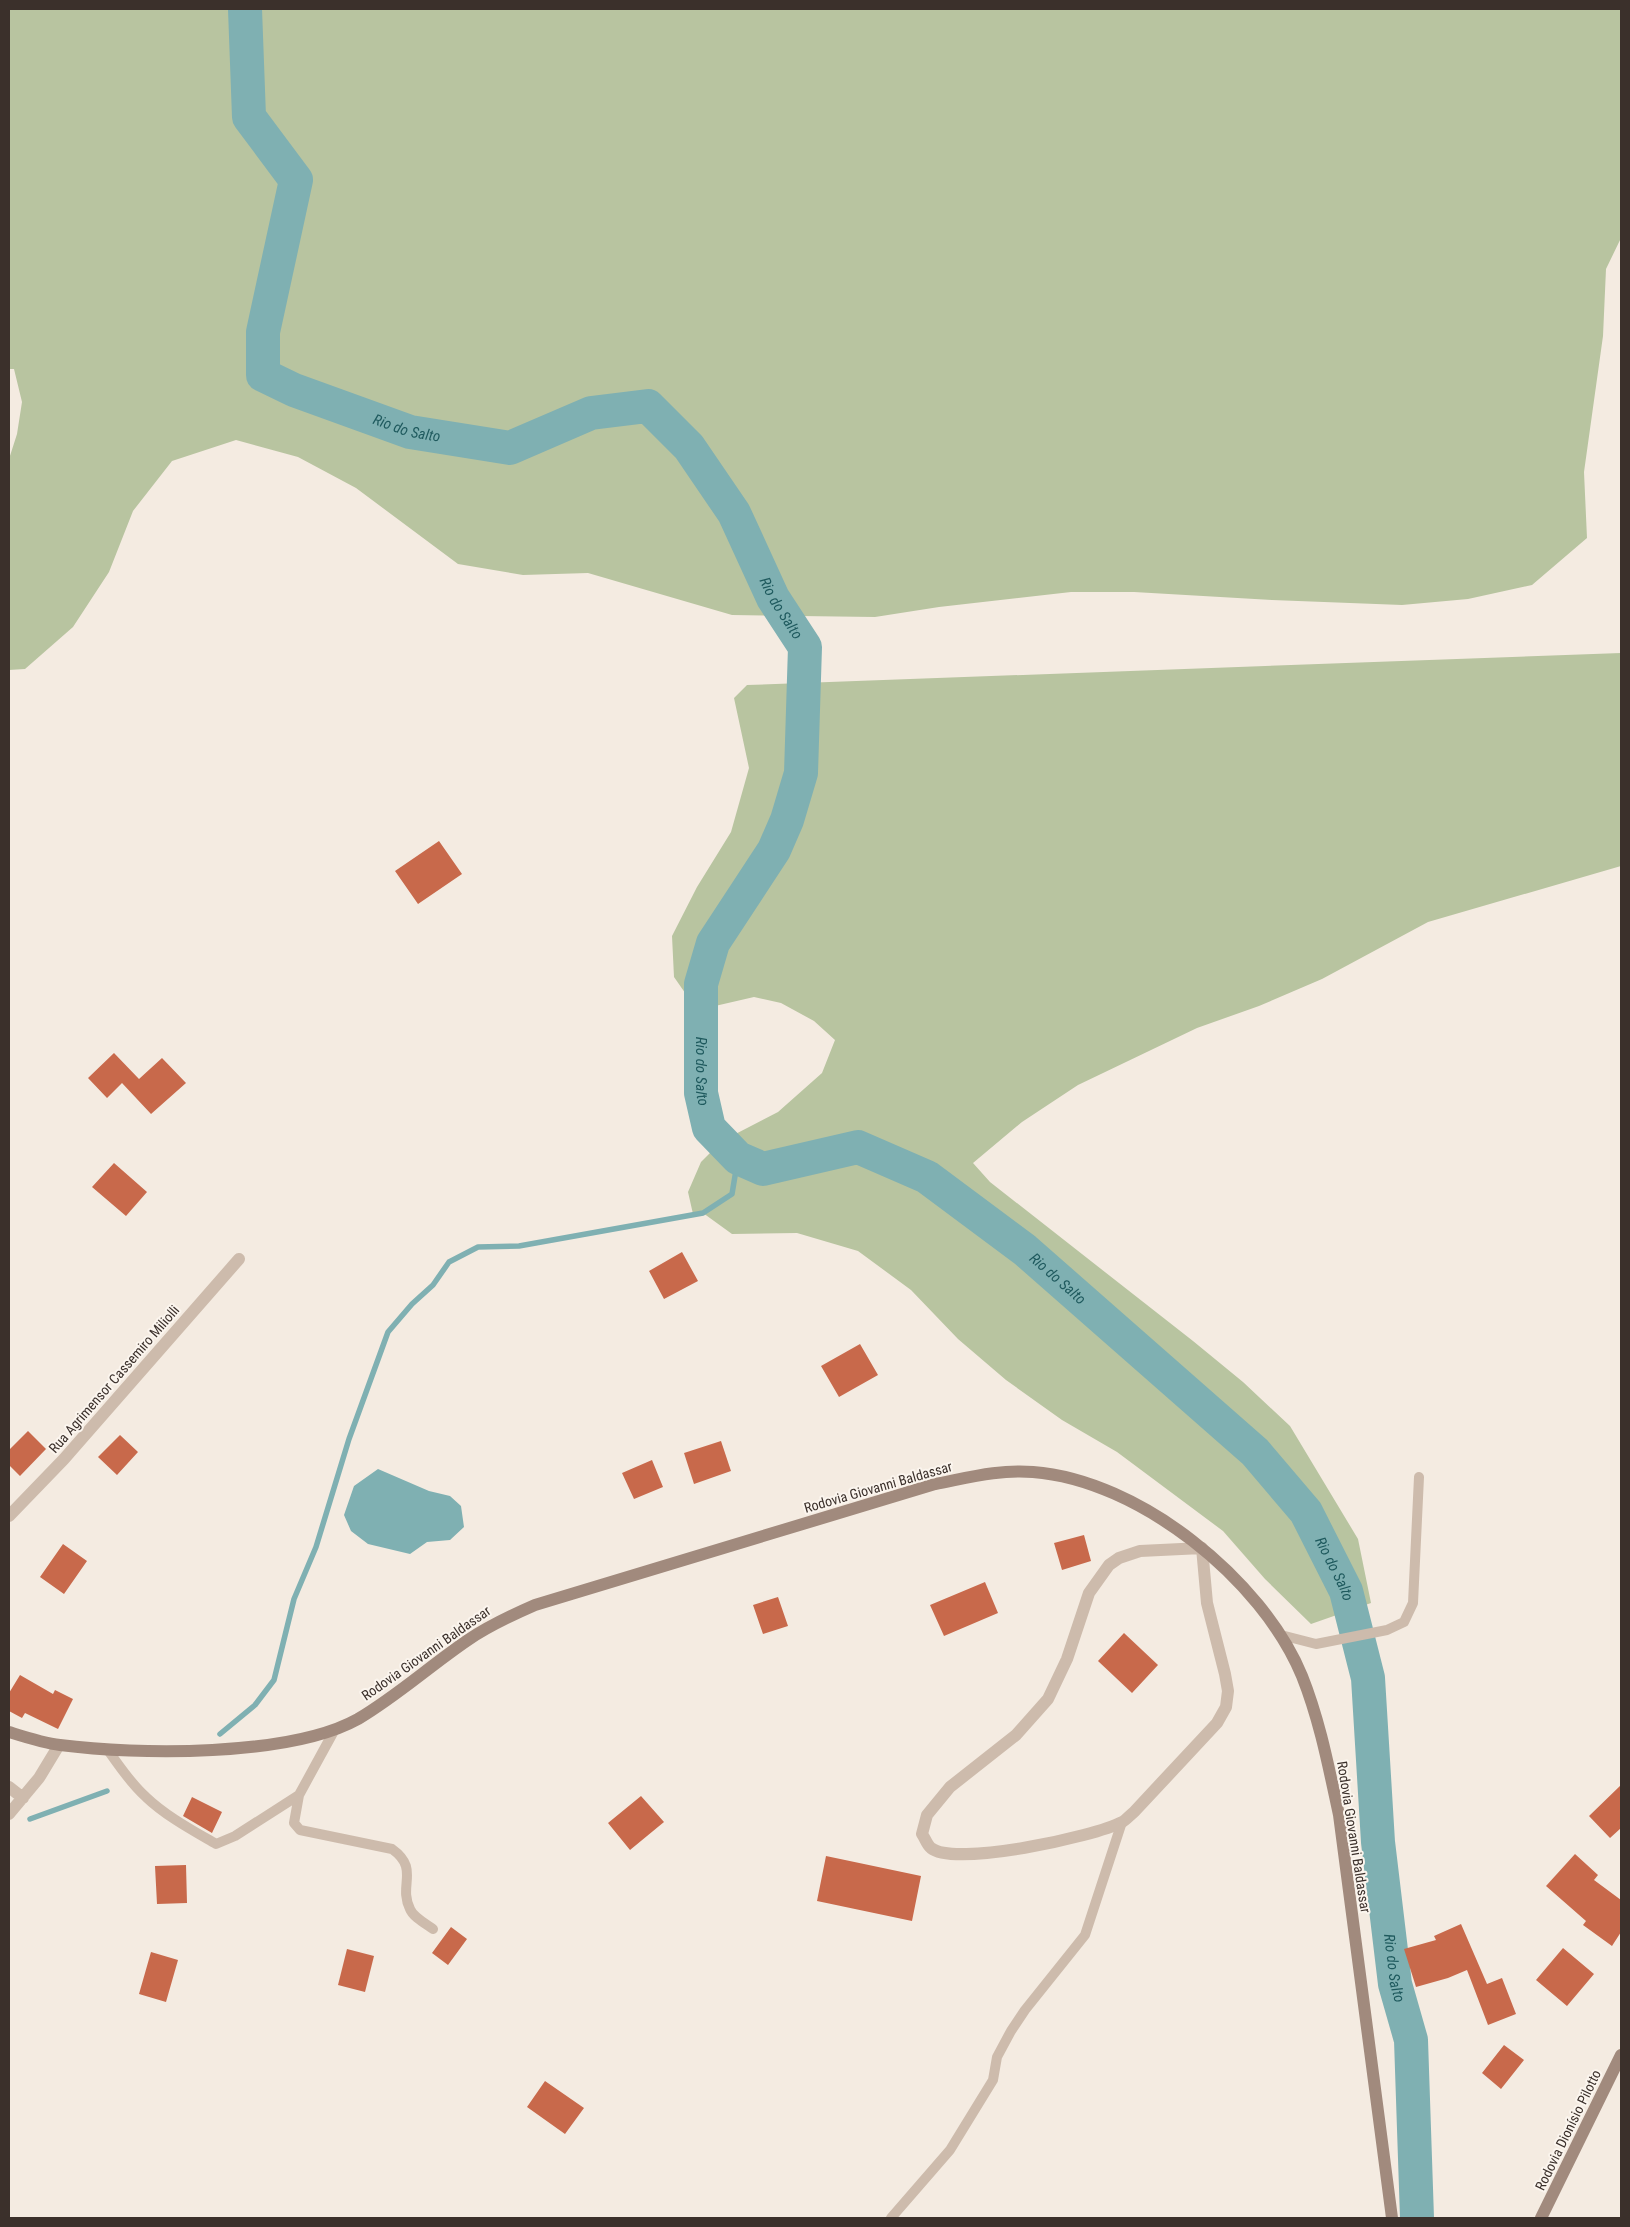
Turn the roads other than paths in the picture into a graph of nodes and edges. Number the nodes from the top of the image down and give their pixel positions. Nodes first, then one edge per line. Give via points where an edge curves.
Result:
1 (239, 1259) dead end
2 (1419, 1477) dead end
3 (9, 1516) edge
4 (1202, 1548) junction
5 (1281, 1635) junction
6 (334, 1731) junction
7 (9, 1732) edge
8 (59, 1745) junction
9 (107, 1749) junction
10 (9, 1787) edge
11 (299, 1795) junction
12 (23, 1798) junction
13 (9, 1814) edge
14 (1122, 1822) junction
15 (433, 1929) dead end
16 (1621, 2055) edge
17 (891, 2218) edge
18 (1392, 2218) edge
19 (1541, 2218) edge

1 - 3 street, Rua Agrimensor Cassemiro Miliolli via 77,1445
2 - 5 lane via 1413,1603 1404,1622 1386,1630 1316,1644
4 - 5 street, Rodovia Giovanni Baldassar via 1238,1580
4 - 6 street, Rodovia Giovanni Baldassar via 1126,1499 1083,1481 1033,1472 988,1474 935,1484 536,1605 501,1620 470,1639 388,1699
4 - 14 street via 1207,1603 1226,1674 1226,1707 1217,1723
4 - 14 street via 1140,1552 1119,1558 1109,1565 1089,1593 1067,1658 1048,1699 1016,1735 950,1787 927,1815 922,1834 931,1848 946,1854 978,1854 1060,1841
5 - 18 street, Rodovia Giovanni Baldassar via 1302,1676 1314,1713 1338,1815
6 - 9 street, Rodovia Giovanni Baldassar via 303,1739 216,1749
6 - 11 lane
7 - 8 street, Rodovia Giovanni Baldassar
8 - 9 street, Rodovia Giovanni Baldassar
8 - 12 street
9 - 11 lane via 146,1798 216,1844 235,1836
10 - 12 street
11 - 15 lane via 294,1823 300,1830 392,1849 402,1856 408,1871 406,1896 410,1910
12 - 13 street
14 - 17 lane via 1085,1935 1011,2032 997,2057 993,2080 950,2150
16 - 19 street, Rodovia Dionísio Pilotto

